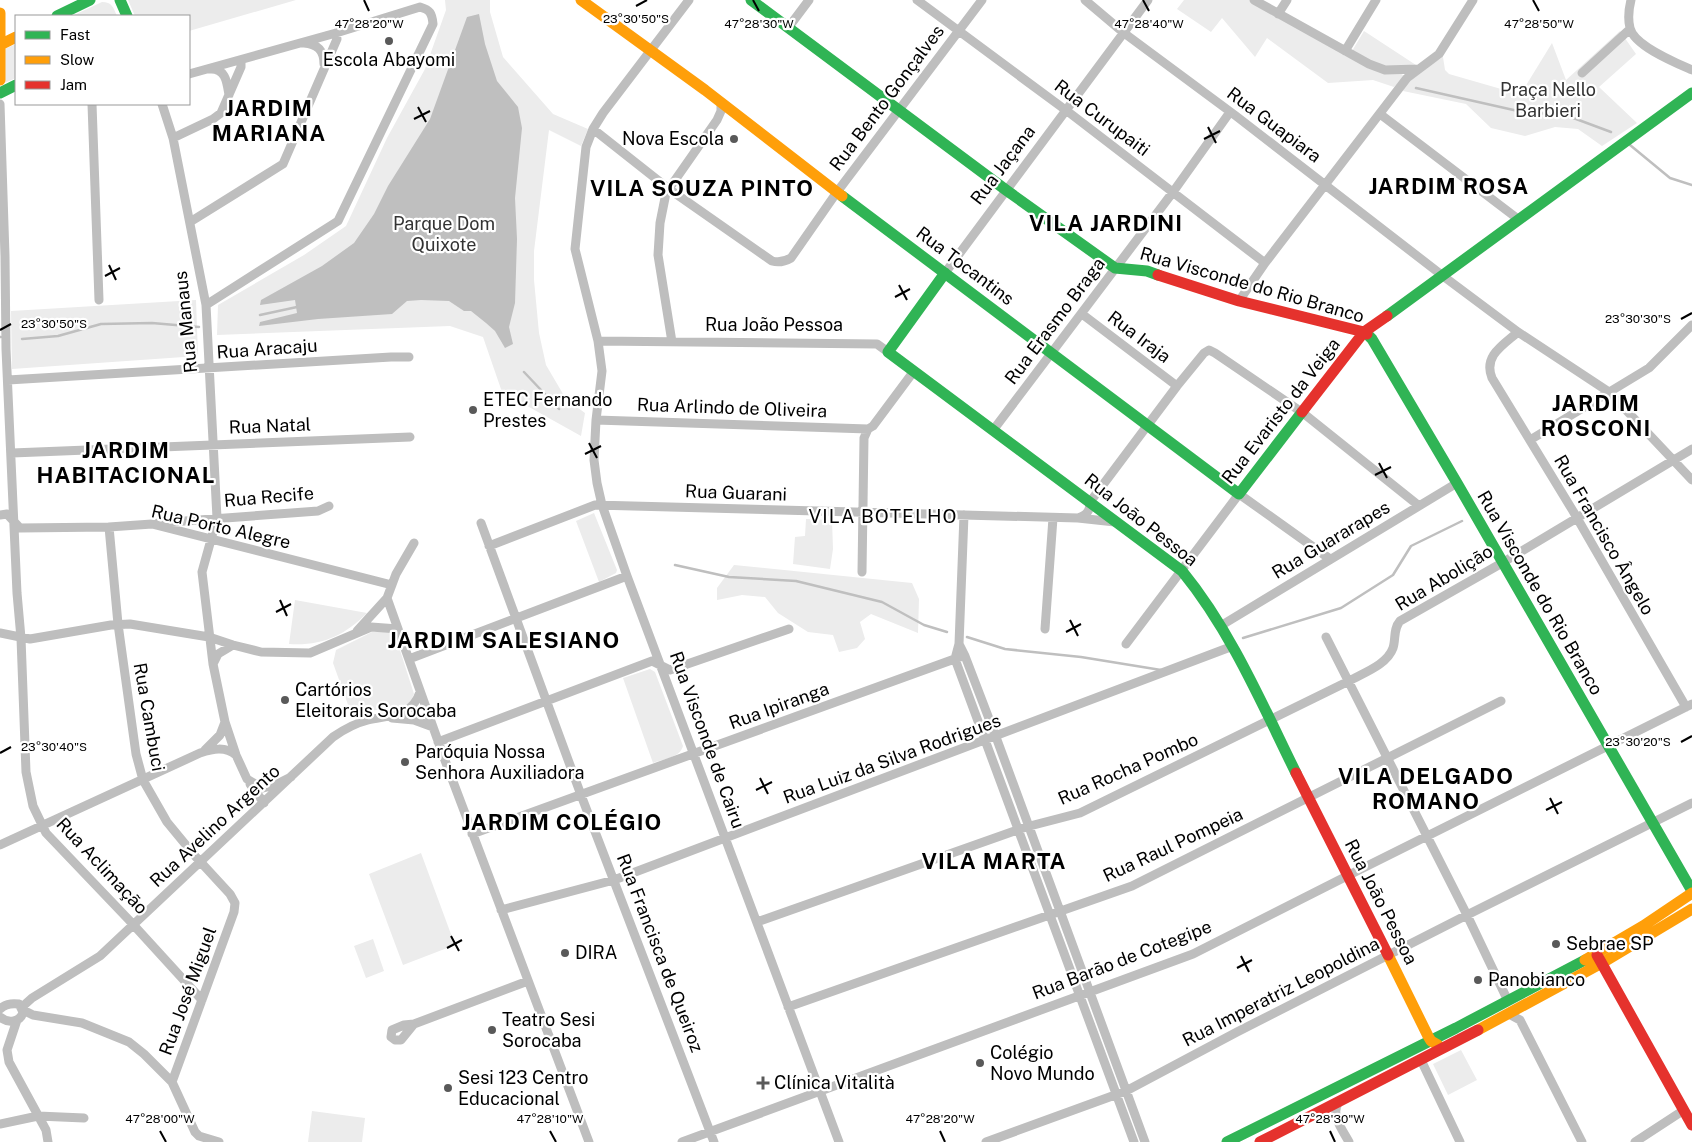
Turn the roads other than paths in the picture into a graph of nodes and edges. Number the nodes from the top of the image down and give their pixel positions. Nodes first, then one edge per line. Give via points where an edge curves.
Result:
1 (90, 0) edge
2 (120, 0) edge
3 (581, 0) edge
4 (689, 0) edge
5 (751, 0) edge
6 (809, 0) edge
7 (917, 0) edge
8 (982, 0) edge
9 (1085, 0) edge
10 (1148, 0) edge
11 (1254, 0) edge
12 (1287, 0) edge
13 (1376, 0) edge
14 (1472, 0) edge
15 (1631, 0) edge
16 (595, 5) edge
17 (0, 13) edge
18 (1278, 14) junction
19 (59, 15) edge
20 (127, 15) edge
21 (1, 28) edge
22 (788, 28) junction
23 (1630, 29) junction
24 (958, 31) junction
25 (336, 33) junction
26 (1124, 33) junction
27 (15, 37) edge
28 (302, 43) junction
29 (0, 44) edge
30 (649, 50) junction
31 (1345, 51) junction
32 (241, 60) junction
33 (324, 67) junction
34 (206, 69) junction
35 (1692, 70) edge
36 (1582, 72) dead end
37 (190, 74) edge
38 (1405, 74) junction
39 (0, 80) edge
40 (15, 86) edge
41 (0, 93) edge
42 (1692, 93) edge
43 (229, 96) junction
44 (721, 103) junction
45 (0, 104) edge
46 (92, 105) edge
47 (162, 105) edge
48 (900, 110) junction
49 (1066, 110) junction
50 (1230, 112) junction
51 (1380, 114) junction
52 (593, 129) junction
53 (173, 138) junction
54 (1326, 184) junction
55 (669, 189) junction
56 (1006, 190) junction
57 (837, 192) junction
58 (1173, 192) junction
59 (1518, 220) junction
60 (190, 222) junction
61 (1266, 263) junction
62 (1115, 268) junction
63 (945, 273) junction
64 (1443, 276) junction
65 (99, 300) dead end
66 (1239, 301) junction
67 (206, 304) junction
68 (1082, 314) junction
69 (1692, 325) edge
70 (1364, 332) junction
71 (1518, 332) junction
72 (598, 341) junction
73 (672, 342) junction
74 (888, 352) junction
75 (1052, 353) junction
76 (409, 357) dead end
77 (209, 369) junction
78 (914, 371) junction
79 (8, 380) junction
80 (1177, 386) junction
81 (1609, 392) junction
82 (1303, 413) junction
83 (596, 420) junction
84 (1147, 426) junction
85 (868, 429) junction
86 (994, 429) junction
87 (10, 433) junction
88 (0, 434) edge
89 (410, 437) dead end
90 (1530, 440) junction
91 (213, 444) junction
92 (1692, 449) edge
93 (12, 454) junction
94 (1674, 460) junction
95 (1692, 480) edge
96 (1457, 483) junction
97 (1239, 494) junction
98 (1090, 502) junction
99 (602, 505) junction
100 (1418, 505) junction
101 (329, 506) dead end
102 (863, 513) junction
103 (0, 515) edge
104 (964, 515) junction
105 (217, 518) junction
106 (1053, 518) junction
107 (1078, 518) junction
108 (1577, 518) junction
109 (13, 520) junction
110 (481, 523) dead end
111 (1118, 523) junction
112 (152, 524) junction
113 (109, 527) junction
114 (210, 540) junction
115 (414, 543) dead end
116 (489, 546) junction
117 (1330, 559) junction
118 (1502, 563) junction
119 (1182, 571) junction
120 (862, 572) dead end
121 (627, 576) junction
122 (392, 585) junction
123 (388, 598) junction
124 (515, 618) junction
125 (118, 624) junction
126 (1222, 625) junction
127 (398, 629) junction
128 (790, 629) dead end
129 (1045, 629) dead end
130 (1395, 630) joint
131 (0, 633) edge
132 (355, 633) junction
133 (209, 637) junction
134 (1326, 637) dead end
135 (21, 638) junction
136 (958, 644) junction
137 (1126, 644) dead end
138 (232, 645) junction
139 (1233, 646) junction
140 (966, 656) junction
141 (408, 658) junction
142 (955, 659) junction
143 (212, 664) junction
144 (662, 666) junction
145 (1348, 681) junction
146 (420, 692) junction
147 (546, 701) junction
148 (1502, 701) dead end
149 (1689, 706) edge
150 (387, 717) junction
151 (1269, 720) junction
152 (225, 722) junction
153 (433, 727) junction
154 (996, 737) junction
155 (985, 740) junction
156 (438, 742) junction
157 (1608, 746) junction
158 (200, 753) junction
159 (695, 754) junction
160 (236, 755) junction
161 (1387, 759) junction
162 (291, 777) junction
163 (143, 780) junction
164 (247, 780) junction
165 (581, 794) junction
166 (1308, 797) junction
167 (264, 803) junction
168 (1692, 803) edge
169 (1652, 823) junction
170 (42, 826) junction
171 (1029, 827) junction
172 (1018, 830) junction
173 (472, 834) junction
174 (1426, 836) junction
175 (726, 838) junction
176 (0, 845) edge
177 (201, 862) junction
178 (1348, 876) junction
179 (614, 880) junction
180 (1692, 892) edge
181 (1692, 909) edge
182 (502, 910) junction
183 (1060, 911) junction
184 (234, 912) joint
185 (1049, 915) junction
186 (1466, 915) junction
187 (757, 922) junction
188 (134, 924) junction
189 (1388, 955) junction
190 (1600, 959) junction
191 (528, 980) junction
192 (1089, 992) junction
193 (0, 996) edge
194 (1079, 996) junction
195 (202, 1000) junction
196 (1508, 1001) junction
197 (788, 1007) junction
198 (1, 1014) edge
199 (20, 1014) junction
200 (1509, 1014) junction
201 (414, 1024) dead end
202 (1431, 1041) junction
203 (1447, 1046) junction
204 (1421, 1060) junction
205 (172, 1082) junction
206 (820, 1091) junction
207 (1126, 1091) junction
208 (1116, 1096) junction
209 (1338, 1103) junction
210 (1684, 1110) junction
211 (38, 1116) junction
212 (84, 1118) dead end
213 (0, 1124) edge
214 (1692, 1125) edge
215 (710, 1131) junction
216 (199, 1139) edge
217 (48, 1142) edge
218 (219, 1142) edge
219 (589, 1142) edge
220 (682, 1142) edge
221 (714, 1142) edge
222 (840, 1142) edge
223 (986, 1142) edge
224 (1134, 1142) edge
225 (1145, 1142) edge
226 (1227, 1142) edge
227 (1260, 1142) edge
228 (1349, 1142) edge
229 (1460, 1142) edge
230 (1582, 1142) edge
231 (1635, 1142) edge

1 - 19 main road
2 - 20 main road
3 - 16 main road, Rua Tocantins
4 - 30 street, Rua Visconde de Cairu
5 - 22 main road, Rua Visconde do Rio Branco
6 - 22 street
7 - 24 street, Rua Curupaiti
8 - 24 street, Rua Bento Gonçalves
9 - 26 street, Rua Guapiara
10 - 26 street, Rua Jaçana
11 - 18 street
12 - 18 street
13 - 31 street
14 - 38 street via 1439,54 1418,70
15 - 23 street
16 - 30 main road, Rua Tocantins
17 - 21 main road
18 - 31 street
21 - 29 main road
22 - 48 main road, Rua Visconde do Rio Branco
23 - 35 street via 1643,45
23 - 36 street
24 - 48 street, Rua Bento Gonçalves
24 - 49 street, Rua Curupaiti
25 - 28 street
25 - 33 street via 337,39
25 - 67 street via 420,7 432,15 433,24 338,221
26 - 49 street, Rua Jaçana
26 - 50 street, Rua Guapiara
27 - 29 main road
28 - 32 street
28 - 33 street via 322,50
29 - 39 main road
30 - 44 main road, Rua Tocantins
30 - 52 street, Rua Visconde de Cairu
31 - 38 street via 1368,64
32 - 34 street
32 - 43 street
33 - 60 street via 283,164
34 - 37 street
34 - 43 street via 215,68 222,72
38 - 51 street
40 - 41 main road
42 - 59 main road, Rua Evaristo da Veiga
43 - 53 street via 221,113 213,119
44 - 55 street via 717,120
44 - 57 main road, Rua Tocantins
45 - 79 street, Rua Aclimação
46 - 65 street
47 - 53 street, Rua Manaus
48 - 56 main road, Rua Visconde do Rio Branco
48 - 57 street, Rua Bento Gonçalves
49 - 56 street, Rua Jaçana
49 - 58 street, Rua Curupaiti
50 - 54 street, Rua Guapiara
50 - 58 street, Rua Erasmo Braga
51 - 54 street
51 - 59 street
52 - 55 street
52 - 72 street, Rua Visconde de Cairu via 586,147 575,249
53 - 60 street, Rua Manaus
54 - 61 street
54 - 64 street, Rua Guapiara
55 - 57 street, Rua Bento Gonçalves via 772,261 782,262 791,258
55 - 73 street via 660,224 658,255
56 - 62 main road, Rua Visconde do Rio Branco
56 - 63 street, Rua Jaçana
57 - 63 main road, Rua Tocantins
58 - 61 street, Rua Curupaiti
58 - 62 street, Rua Erasmo Braga
59 - 64 main road, Rua Evaristo da Veiga
60 - 67 street, Rua Manaus
61 - 66 street
62 - 66 main road, Rua Visconde do Rio Branco via 1147,271
62 - 68 street, Rua Erasmo Braga
63 - 74 main road, Rua Jaçana
63 - 75 main road, Rua Tocantins
64 - 70 main road, Rua Evaristo da Veiga
64 - 71 street, Rua Guapiara
66 - 70 main road, Rua Visconde do Rio Branco
67 - 77 street, Rua Manaus
68 - 75 street, Rua Erasmo Braga
68 - 80 street, Rua Iraja
69 - 81 street via 1649,368
70 - 82 main road, Rua Evaristo da Veiga
70 - 96 main road, Rua Visconde do Rio Branco via 1372,339
71 - 81 street, Rua Guapiara
71 - 90 street, Rua Francisco Ângelo via 1500,347 1491,359 1489,370
72 - 73 street, Rua João Pessoa
72 - 83 street, Rua Visconde de Cairu via 602,371
73 - 74 street, Rua João Pessoa via 877,344
74 - 78 main road, Rua João Pessoa
75 - 84 main road, Rua Tocantins
75 - 86 street, Rua Erasmo Braga
76 - 77 street, Rua Aracaju
77 - 79 street, Rua Aracaju
77 - 91 street, Rua Manaus
78 - 85 street via 874,426
78 - 86 main road, Rua João Pessoa
79 - 87 street, Rua Aclimação
80 - 82 street via 1209,350
80 - 84 street
81 - 90 street
81 - 94 street, Rua Guapiara
82 - 97 main road, Rua Evaristo da Veiga
82 - 100 street
83 - 85 street, Rua Arlindo de Oliveira
83 - 99 street, Rua Visconde de Cairu via 594,460
84 - 97 main road, Rua Tocantins
84 - 98 street
85 - 102 street via 864,438
86 - 98 main road, Rua João Pessoa
87 - 88 street
87 - 93 street, Rua Aclimação
89 - 91 street, Rua Natal
90 - 108 street, Rua Francisco Ângelo
91 - 93 street, Rua Natal
91 - 105 street, Rua Manaus
92 - 94 street, Rua Abolição
93 - 109 street, Rua Aclimação
94 - 95 street, Rua Guapiara
94 - 108 street, Rua Abolição
96 - 100 street, Rua Guararapes
96 - 118 main road, Rua Visconde do Rio Branco
97 - 117 street, Rua Tocantins
97 - 119 street, Rua Evaristo da Veiga
98 - 107 street via 1088,513
98 - 111 main road, Rua João Pessoa
99 - 102 street, Rua Guarani
99 - 116 street, Rua Guarani
99 - 121 street, Rua Visconde de Cairu
100 - 117 street, Rua Guararapes
101 - 105 street, Rua Recife via 318,511
102 - 104 street, Rua Guarani
102 - 120 street
103 - 109 street, Rua Porto Alegre via 7,514
104 - 106 street, Rua Guarani
104 - 136 street
105 - 112 street, Rua Recife
105 - 114 street, Rua Manaus
106 - 107 street, Rua Guarani
106 - 129 street
107 - 111 street, Rua Guarani
108 - 118 street, Rua Abolição
108 - 149 street, Rua Francisco Ângelo
109 - 113 street, Rua Porto Alegre via 20,528
109 - 135 street, Rua Aclimação
110 - 116 street, Rua Francisca de Queiroz
111 - 119 main road, Rua João Pessoa
112 - 113 street, Rua Porto Alegre
112 - 114 street, Rua Porto Alegre
113 - 125 street, Rua Cambuci
114 - 122 street, Rua Porto Alegre
114 - 133 street, Rua Manaus via 202,572
115 - 122 street
116 - 124 street, Rua Francisca de Queiroz
117 - 126 street, Rua Guararapes
118 - 130 street, Rua Abolição via 1406,618 1396,625
118 - 157 main road, Rua Visconde do Rio Branco
119 - 126 main road, Rua João Pessoa
119 - 137 street, Rua Evaristo da Veiga
121 - 124 street
121 - 144 street, Rua Visconde de Cairu
122 - 123 street
123 - 127 street
123 - 132 street
124 - 141 street
124 - 147 street, Rua Francisca de Queiroz
125 - 133 street
125 - 135 street
125 - 163 street, Rua Cambuci via 136,754
126 - 139 main road, Rua João Pessoa
127 - 132 street via 371,627
127 - 141 street
128 - 144 street via 670,670
130 - 145 street, Rua Rocha Pombo via 1389,655
131 - 135 street
132 - 138 street via 310,654 261,652
133 - 138 street
133 - 143 street, Rua Manaus
134 - 145 street
135 - 170 street, Rua Aclimação via 26,772 33,806
136 - 140 street
136 - 142 street
138 - 143 street via 218,654
139 - 151 main road, Rua João Pessoa
139 - 154 street, Rua Luiz da Silva Rodrigues
140 - 142 street, Rua Ipiranga
140 - 154 street
141 - 146 street
142 - 155 street
142 - 159 street, Rua Ipiranga
143 - 152 street, Rua Manaus
144 - 147 street via 652,661
144 - 159 street, Rua Visconde de Cairu
145 - 151 street, Rua Rocha Pombo
145 - 161 street
146 - 150 street, Rua Avelino Argento via 409,710
146 - 153 street
147 - 156 street
147 - 165 street, Rua Francisca de Queiroz
148 - 161 street, Rua Raul Pompeia
149 - 157 street, Rua Barão de Cotegipe
150 - 153 street, Rua Avelino Argento via 414,720
150 - 162 street, Rua Avelino Argento via 338,733
151 - 166 main road, Rua João Pessoa
151 - 171 street, Rua Rocha Pombo via 1080,813
152 - 158 street via 220,736
152 - 160 street, Rua Manaus
153 - 156 street
154 - 155 street, Rua Luiz da Silva Rodrigues
154 - 171 street
155 - 172 street
155 - 175 street, Rua Luiz da Silva Rodrigues
156 - 173 street
157 - 169 main road, Rua Visconde do Rio Branco
157 - 174 street, Rua Barão de Cotegipe
158 - 160 street via 226,749
158 - 163 street
159 - 165 street, Rua Ipiranga
159 - 175 street, Rua Visconde de Cairu
160 - 164 street, Rua Manaus
161 - 166 street, Rua Raul Pompeia
161 - 174 street
162 - 164 street via 262,788
162 - 167 street, Rua Avelino Argento
163 - 170 street
163 - 177 street, Rua Cambuci via 167,822
164 - 167 street, Rua Manaus
165 - 173 street, Rua Ipiranga
165 - 179 street, Rua Francisca de Queiroz
166 - 178 main road, Rua João Pessoa
166 - 183 street, Rua Raul Pompeia via 1132,886
167 - 177 street, Rua Avelino Argento
168 - 169 street, Rua Imperatriz Leopoldina
169 - 180 main road, Rua Visconde do Rio Branco
169 - 186 street, Rua Imperatriz Leopoldina
170 - 176 street
170 - 188 street, Rua Aclimação
171 - 172 street, Rua Rocha Pombo
171 - 183 street
172 - 185 street
172 - 187 street, Rua Rocha Pombo
173 - 182 street
174 - 178 street, Rua Barão de Cotegipe
174 - 186 street
175 - 179 street, Rua Luiz da Silva Rodrigues
175 - 187 street, Rua Visconde de Cairu
177 - 184 street, Rua Cambuci via 230,894 235,903
177 - 188 street, Rua Avelino Argento
178 - 189 main road, Rua João Pessoa
178 - 192 street, Rua Barão de Cotegipe via 1193,954
179 - 182 street, Rua Luiz da Silva Rodrigues
179 - 215 street, Rua Francisca de Queiroz
180 - 190 main road
181 - 190 main road
182 - 191 street
183 - 185 street, Rua Raul Pompeia
183 - 192 street
184 - 195 street, Rua José Miguel
185 - 194 street
185 - 197 street, Rua Raul Pompeia
186 - 189 street, Rua Imperatriz Leopoldina
186 - 196 street
187 - 197 street, Rua Visconde de Cairu
188 - 195 street, Rua Aclimação
188 - 199 street, Rua Avelino Argento via 100,956 32,998
189 - 202 main road, Rua João Pessoa
189 - 207 street, Rua Imperatriz Leopoldina
190 - 196 main road
190 - 200 main road
190 - 210 main road
191 - 201 street
191 - 219 street
192 - 194 street, Rua Barão de Cotegipe
192 - 207 street
193 - 198 street
194 - 206 street, Rua Barão de Cotegipe
194 - 208 street
195 - 205 street, Rua José Miguel
196 - 202 main road
197 - 206 street, Rua Visconde de Cairu
198 - 199 street via 7,1021
198 - 199 street via 14,1003
199 - 205 street via 82,1023 116,1036 144,1054
199 - 211 street via 10,1037 7,1055
200 - 203 main road
200 - 230 street via 1520,1020
202 - 203 main road
202 - 226 main road
203 - 204 main road
204 - 209 main road
204 - 229 street
205 - 216 street
206 - 215 street, Rua Barão de Cotegipe
206 - 222 street, Rua Visconde de Cairu
207 - 208 street, Rua Imperatriz Leopoldina
207 - 225 street
208 - 223 street, Rua Imperatriz Leopoldina
208 - 224 street
209 - 227 main road
209 - 228 street via 1336,1116
210 - 214 main road
210 - 231 street
211 - 212 street
211 - 213 street
211 - 217 street
215 - 220 street, Rua Barão de Cotegipe
215 - 221 street, Rua Francisca de Queiroz
216 - 218 street

